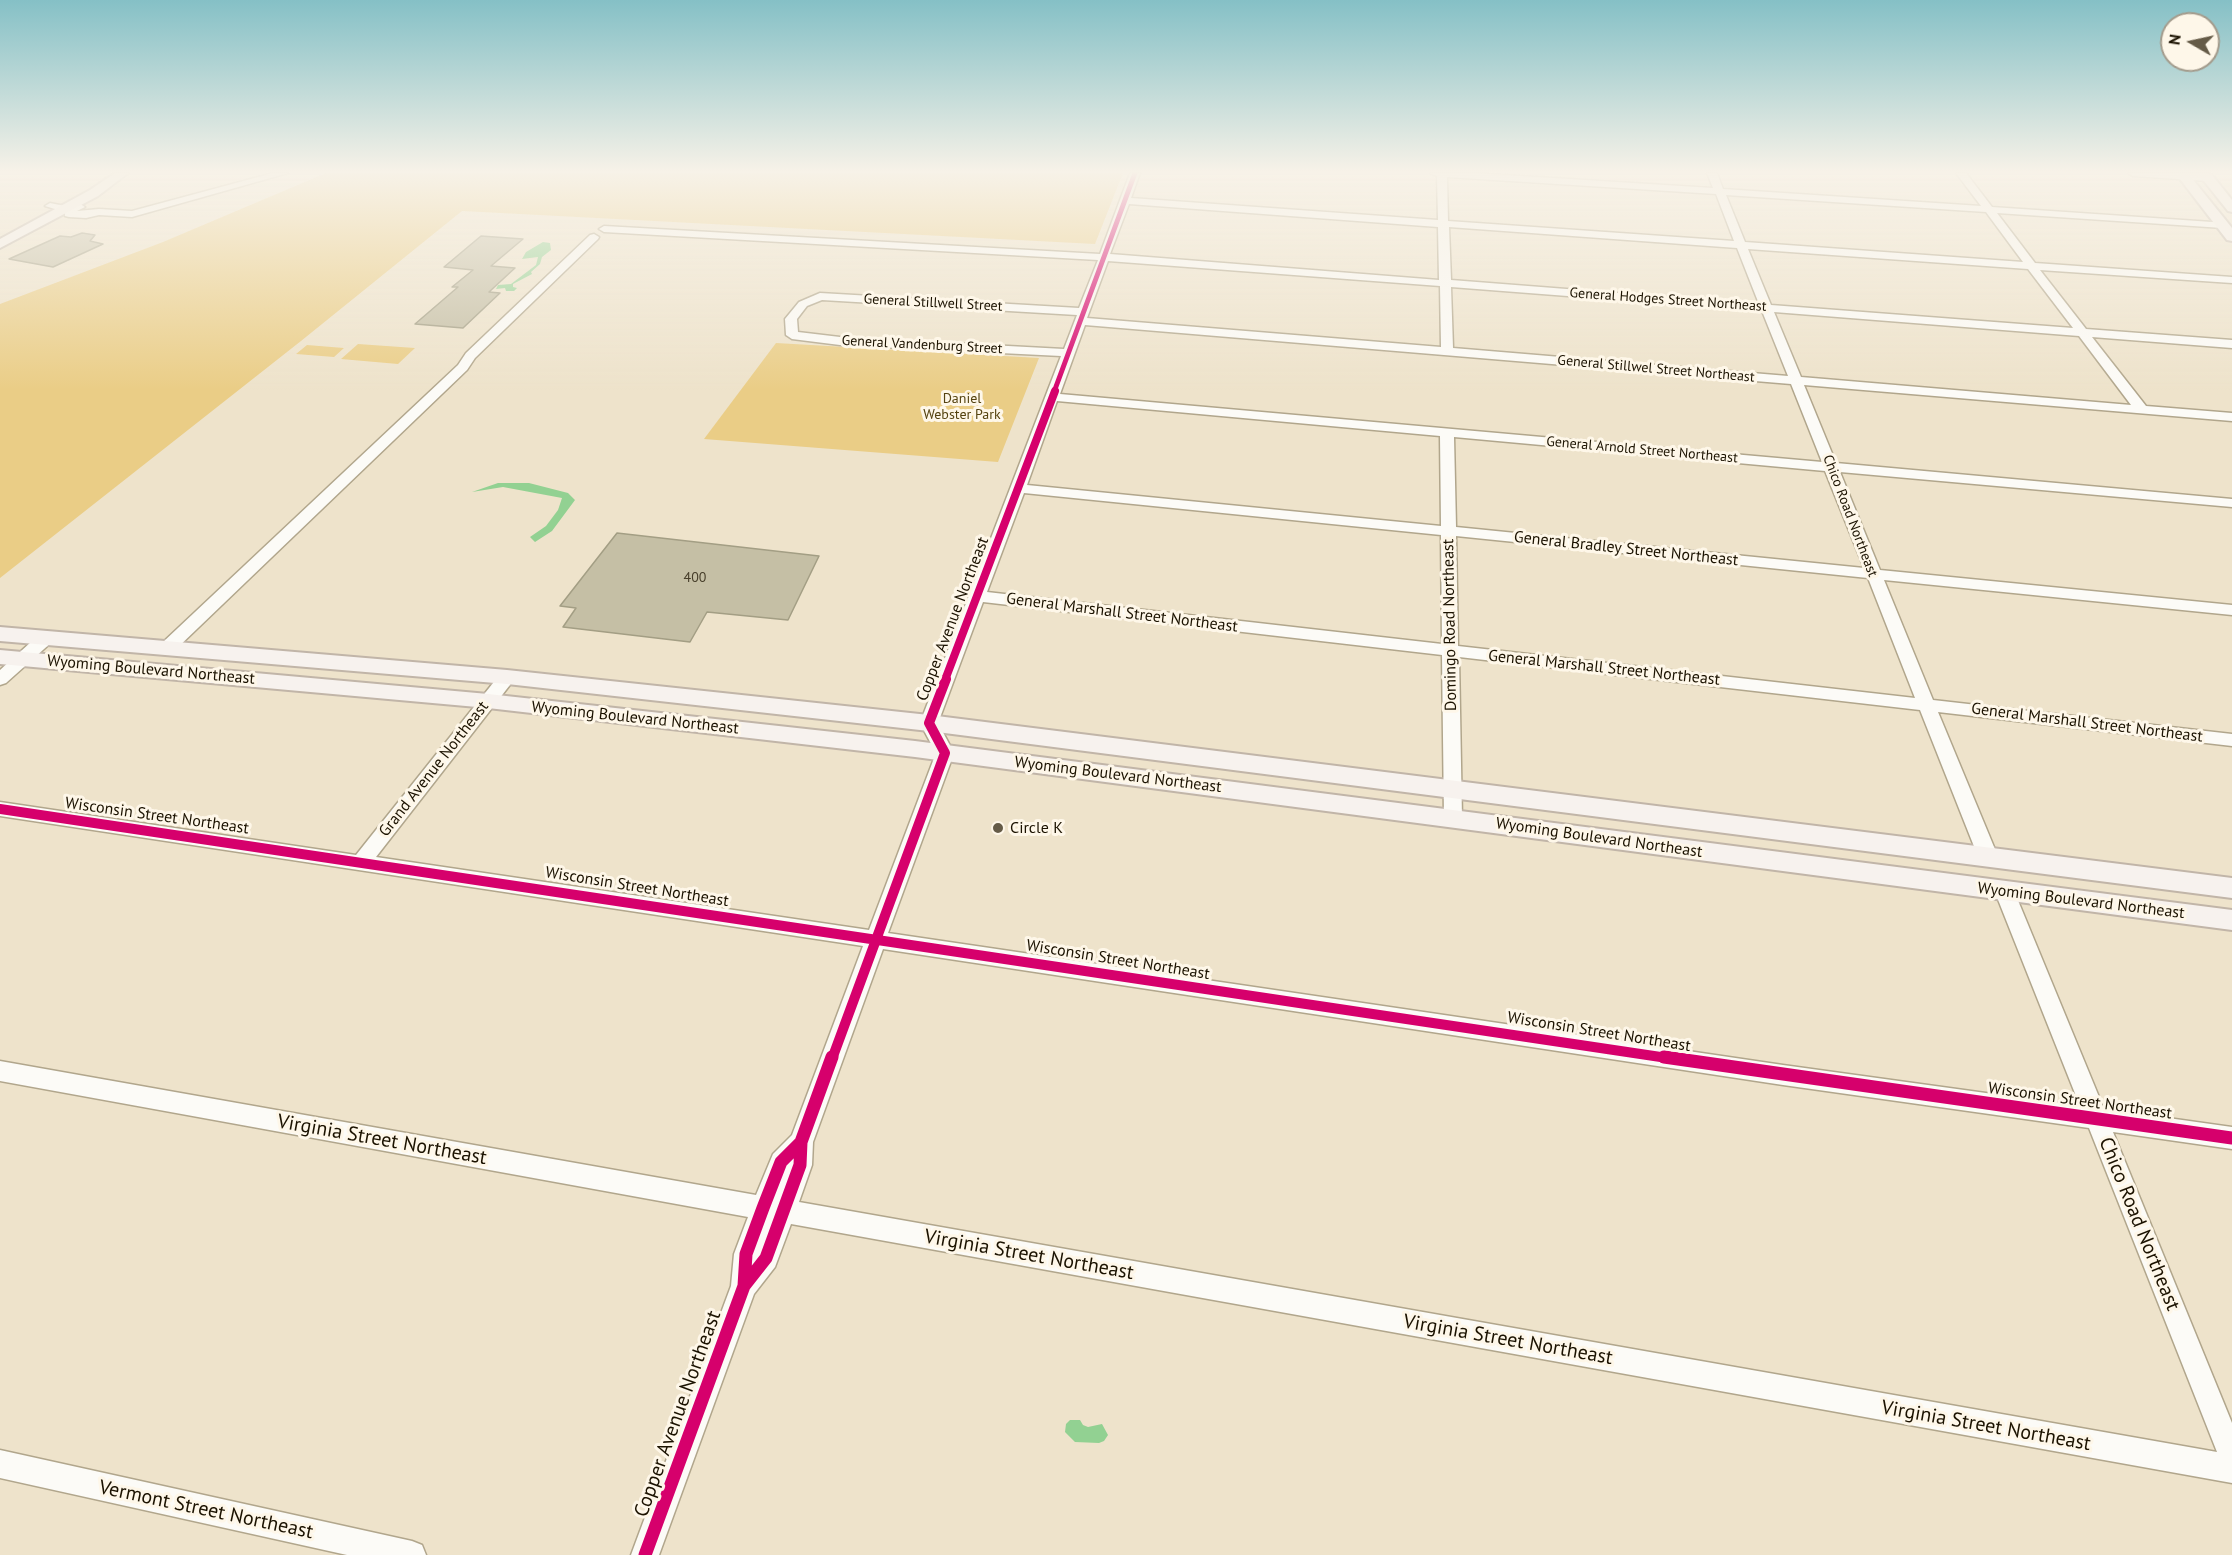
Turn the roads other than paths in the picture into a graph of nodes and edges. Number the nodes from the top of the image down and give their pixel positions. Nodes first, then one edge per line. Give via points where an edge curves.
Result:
1 (1742, 245) edge
2 (586, 246) edge
3 (863, 246) edge
4 (1108, 246) edge
5 (1443, 246) edge
6 (1750, 246) edge
7 (2017, 246) edge
8 (1104, 257) junction
9 (2032, 266) junction
10 (2232, 280) edge
11 (1444, 282) junction
12 (1767, 308) junction
13 (1082, 316) junction
14 (791, 319) joint
15 (2082, 332) junction
16 (2232, 344) edge
17 (1447, 352) junction
18 (1068, 353) junction
19 (1797, 381) junction
20 (1052, 397) junction
21 (2142, 410) junction
22 (2232, 417) edge
23 (1447, 432) junction
24 (1832, 468) junction
25 (1019, 488) junction
26 (2232, 503) edge
27 (1448, 531) junction
28 (1873, 574) junction
29 (977, 596) junction
30 (2232, 610) edge
31 (0, 634) edge
32 (46, 637) junction
33 (168, 646) junction
34 (1450, 651) junction
35 (0, 657) edge
36 (23, 659) junction
37 (507, 677) junction
38 (0, 679) edge
39 (488, 701) junction
40 (1926, 704) junction
41 (929, 723) junction
42 (2232, 740) edge
43 (945, 753) junction
44 (1452, 790) junction
45 (0, 808) edge
46 (1453, 818) junction
47 (1989, 858) junction
48 (362, 861) junction
49 (1846, 870) junction
50 (2179, 881) junction
51 (2232, 888) edge
52 (2005, 892) junction
53 (2232, 920) edge
54 (875, 938) junction
55 (0, 1071) edge
56 (2098, 1119) junction
57 (2232, 1138) edge
58 (773, 1210) junction
59 (2232, 1457) edge
60 (0, 1464) edge
61 (2232, 1469) edge
62 (412, 1555) edge
63 (645, 1555) edge

1 - 12 street, Chico Road Northeast
2 - 33 street, General Hodges Street Northeast via 470,356 464,367
3 - 8 street, General Hodges Street Northeast
4 - 8 street, Copper Avenue Northeast
5 - 11 street
6 - 9 street
7 - 9 street
8 - 11 street, General Hodges Street Northeast
8 - 13 street, Copper Avenue Northeast
9 - 10 street
9 - 15 street
11 - 12 street, General Hodges Street Northeast
11 - 17 street
12 - 15 street, General Hodges Street Northeast
12 - 19 street, Chico Road Northeast
13 - 14 street, General Stillwell Street via 820,296 803,304
13 - 17 street, General Stillwel Street Northeast
13 - 18 street, Copper Avenue Northeast
14 - 18 street, General Vandenburg Street via 792,335 840,341
15 - 16 street, General Hodges Street Northeast
15 - 21 street
17 - 19 street, General Stillwel Street Northeast
18 - 20 street, Copper Avenue Northeast
19 - 21 street, General Stillwel Street Northeast
19 - 24 street, Chico Road Northeast
20 - 23 street, General Arnold Street Northeast
20 - 25 street, Copper Avenue Northeast
21 - 22 street, General Stillwel Street Northeast
23 - 24 street, General Arnold Street Northeast
23 - 27 street, Domingo Road Northeast
24 - 26 street, General Arnold Street Northeast
24 - 28 street, Chico Road Northeast
25 - 27 street, General Bradley Street Northeast
25 - 29 street, Copper Avenue Northeast
27 - 28 street, General Bradley Street Northeast
27 - 34 street, Domingo Road Northeast
28 - 30 street, General Bradley Street Northeast
28 - 40 street, Chico Road Northeast
29 - 34 street, General Marshall Street Northeast
29 - 41 street, Copper Avenue Northeast
31 - 32 main road, Wyoming Boulevard Northeast
32 - 33 main road, Wyoming Boulevard Northeast
32 - 36 street
33 - 37 main road, Wyoming Boulevard Northeast
34 - 40 street, General Marshall Street Northeast
34 - 44 street, Domingo Road Northeast
35 - 36 main road, Wyoming Boulevard Northeast
36 - 38 street
36 - 39 main road, Wyoming Boulevard Northeast
37 - 39 street, Grand Avenue Northeast
37 - 41 main road, Wyoming Boulevard Northeast
39 - 43 main road, Wyoming Boulevard Northeast
39 - 48 street, Grand Avenue Northeast
40 - 42 street, General Marshall Street Northeast
40 - 47 street, Chico Road Northeast
41 - 43 street, Copper Avenue Northeast
41 - 44 main road, Wyoming Boulevard Northeast
43 - 46 main road, Wyoming Boulevard Northeast
43 - 54 street, Copper Avenue Northeast
44 - 46 street, Domingo Road Northeast
44 - 47 main road, Wyoming Boulevard Northeast
45 - 48 street, Wisconsin Street Northeast
46 - 49 main road, Wyoming Boulevard Northeast
47 - 49 main road via 1990,868 1977,873 1884,863
47 - 50 main road, Wyoming Boulevard Northeast
48 - 54 street, Wisconsin Street Northeast
49 - 52 main road, Wyoming Boulevard Northeast
50 - 51 main road, Wyoming Boulevard Northeast
50 - 52 main road via 2172,888 2155,891 2014,875 2006,879
52 - 53 main road, Wyoming Boulevard Northeast
52 - 56 street, Chico Road Northeast
54 - 56 street, Wisconsin Street Northeast
54 - 58 street, Copper Avenue Northeast via 801,1142 800,1165
55 - 58 street, Virginia Street Northeast
56 - 57 street, Wisconsin Street Northeast
56 - 59 street, Chico Road Northeast
58 - 61 street, Virginia Street Northeast
58 - 63 street, Copper Avenue Northeast via 766,1258 744,1286
60 - 62 street, Vermont Street Northeast

